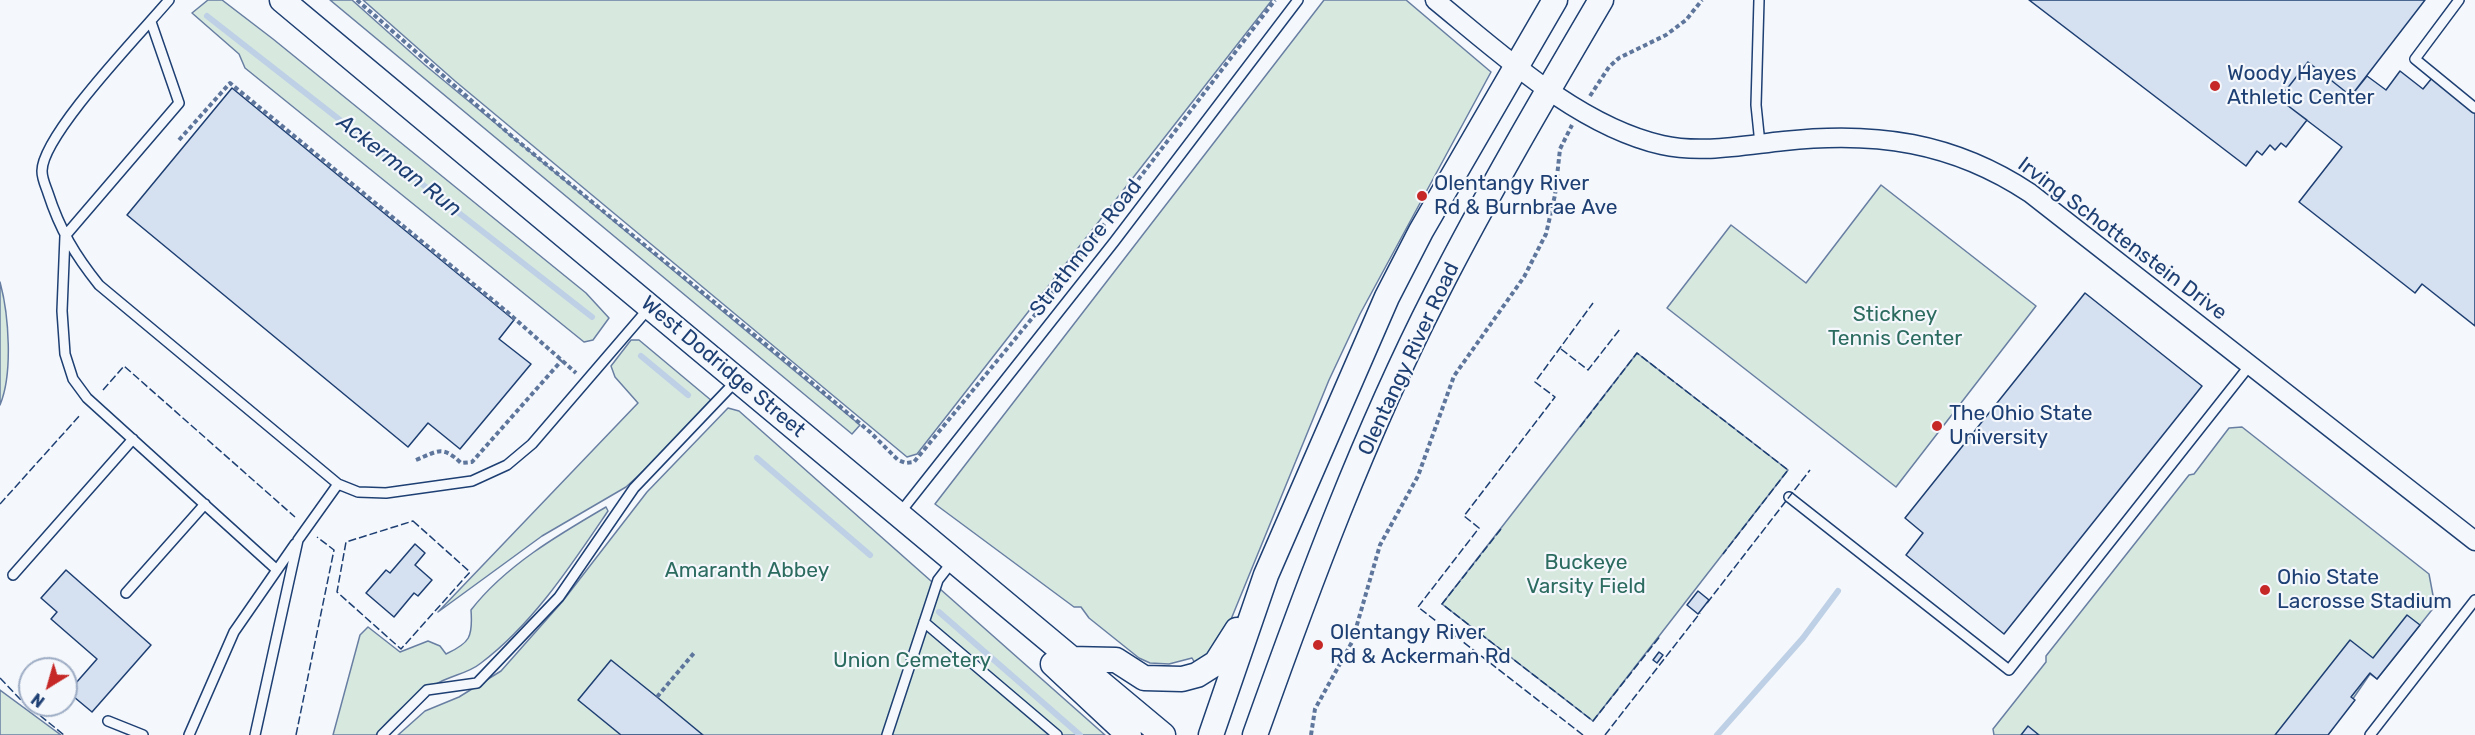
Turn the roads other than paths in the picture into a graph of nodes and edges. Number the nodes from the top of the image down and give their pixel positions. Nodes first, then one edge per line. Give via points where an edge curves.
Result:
1 (169, 0) edge
2 (282, 0) edge
3 (1298, 0) edge
4 (1435, 0) edge
5 (1555, 0) edge
6 (1601, 0) edge
7 (1760, 0) edge
8 (2459, 0) edge
9 (151, 22) junction
10 (1517, 66) junction
11 (1549, 89) junction
12 (2475, 108) edge
13 (1760, 144) junction
14 (66, 236) junction
15 (650, 306) junction
16 (2250, 365) junction
17 (737, 379) junction
18 (133, 439) junction
19 (338, 484) junction
20 (1789, 497) dead end
21 (205, 504) junction
22 (898, 514) junction
23 (298, 540) junction
24 (2475, 541) edge
25 (954, 559) junction
26 (277, 570) junction
27 (13, 575) dead end
28 (1266, 575) junction
29 (126, 593) dead end
30 (2475, 600) edge
31 (1015, 611) junction
32 (924, 622) junction
33 (1070, 659) junction
34 (108, 721) dead end
35 (142, 735) edge
36 (189, 735) edge
37 (255, 735) edge
38 (382, 735) edge
39 (887, 735) edge
40 (1057, 735) edge
41 (1129, 735) edge
42 (1163, 735) edge
43 (1211, 735) edge
44 (1255, 735) edge
45 (2370, 735) edge

1 - 9 lane
2 - 15 main road, West Dodridge Street
3 - 22 lane, Strathmore Road via 1107,252
4 - 10 street, Irving Schottenstein Drive
5 - 10 main road, Olentangy River Road
6 - 11 main road, Olentangy River Road
7 - 13 lane via 1756,105
8 - 12 lane via 2415,59
9 - 14 lane via 60,128 43,156 41,174
9 - 14 lane via 179,103
10 - 11 street, Irving Schottenstein Drive
10 - 28 main road, Olentangy River Road via 1387,297
11 - 13 street, Irving Schottenstein Drive via 1637,138 1690,149
11 - 44 main road, Olentangy River Road via 1435,296 1387,401 1305,596
13 - 16 street, Irving Schottenstein Drive via 1801,139 1892,140 1977,162 2030,193
14 - 18 lane via 62,311 65,354 73,379 87,398
14 - 19 lane via 73,252 99,285
15 - 17 main road, West Dodridge Street
15 - 19 lane via 532,444 507,465 471,482 386,493 358,492
16 - 20 lane via 2009,670
16 - 24 street, Irving Schottenstein Drive
17 - 22 main road, West Dodridge Street
17 - 38 lane via 634,488 560,597 477,683 427,690
18 - 21 lane
18 - 27 lane
19 - 23 lane
21 - 26 lane
21 - 29 lane
22 - 25 main road, West Dodridge Street
23 - 26 lane
23 - 37 lane
25 - 31 main road, West Dodridge Street
25 - 32 lane via 938,580
26 - 36 lane via 234,632
28 - 33 main road via 1225,651 1216,663 1197,675 1166,680 1144,678 1116,660
28 - 43 main road, Olentangy River Road
30 - 45 lane
31 - 33 main road, West Dodridge Street
31 - 41 main road via 1047,657
32 - 39 lane
32 - 40 lane
33 - 42 main road, West Dodridge Street
34 - 35 lane

